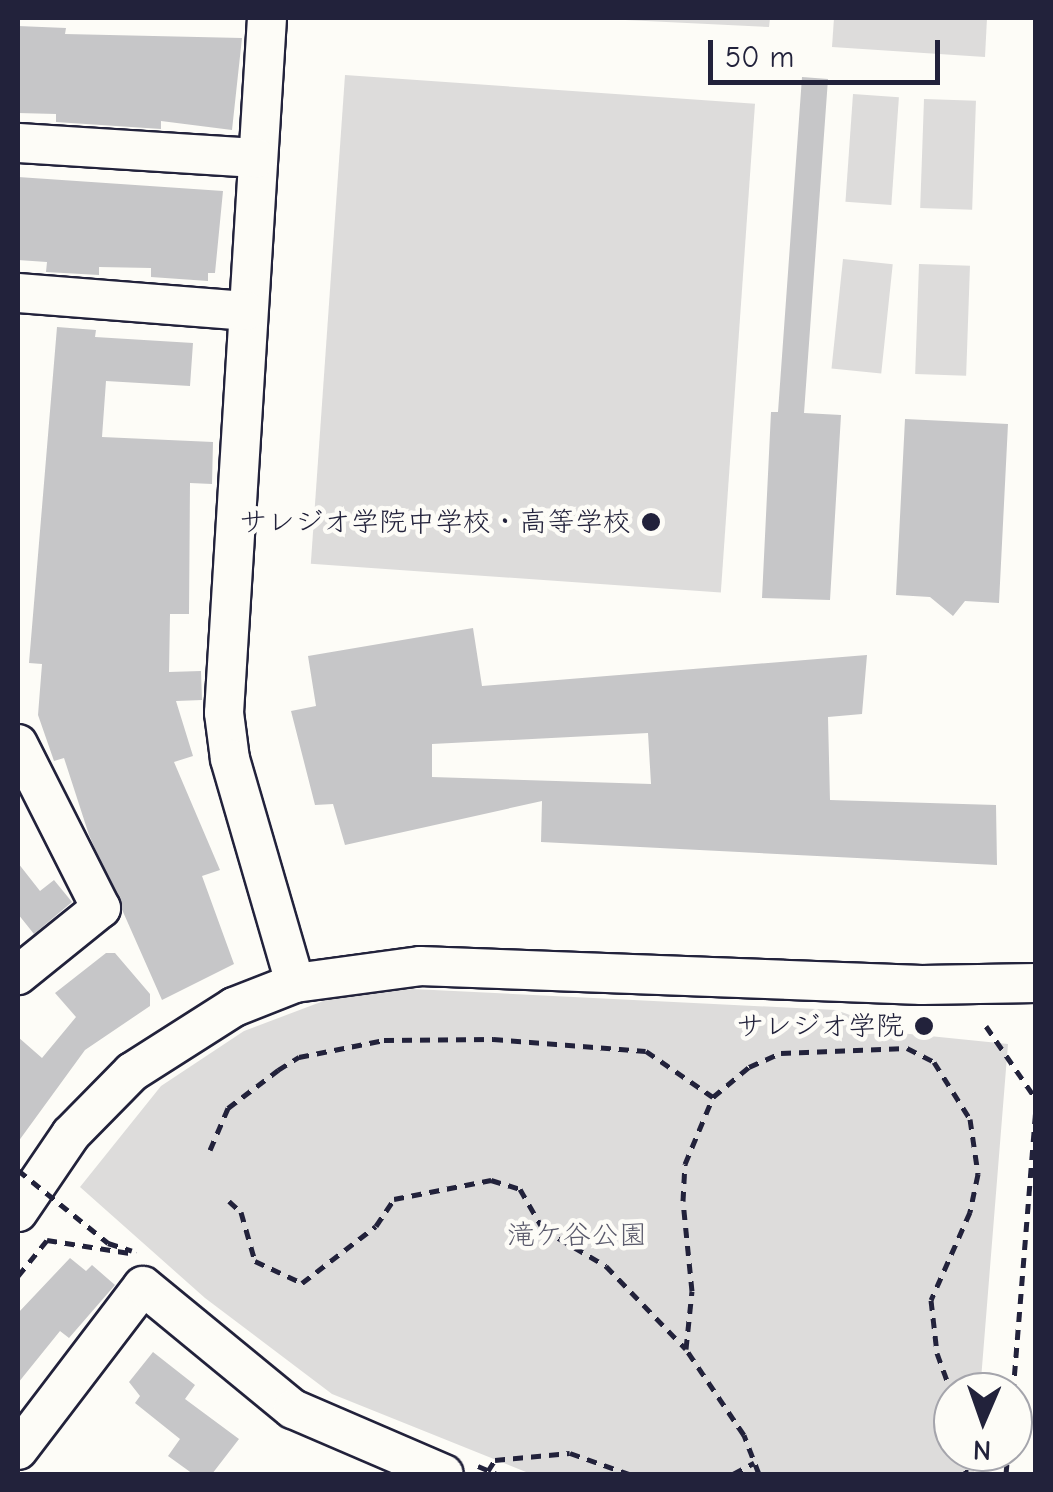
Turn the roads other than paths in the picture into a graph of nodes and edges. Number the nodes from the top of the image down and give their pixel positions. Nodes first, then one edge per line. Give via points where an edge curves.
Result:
1 (268, 18) edge
2 (18, 143) edge
3 (257, 158) junction
4 (18, 293) edge
5 (246, 310) junction
6 (18, 744) edge
7 (18, 976) edge
8 (1036, 982) edge
9 (295, 983) junction
10 (18, 1212) edge
11 (18, 1450) edge
12 (444, 1474) edge

1 - 3 street
2 - 3 street
3 - 5 street
4 - 5 street
5 - 9 street via 224,712 230,759
6 - 7 street via 101,908
8 - 9 street via 922,985 420,966
9 - 10 street via 234,1007 132,1072 71,1134
11 - 12 street via 143,1286 293,1410

